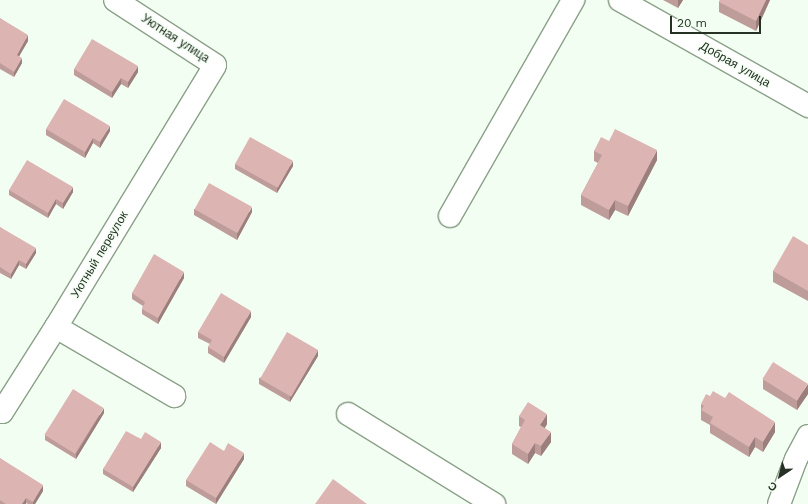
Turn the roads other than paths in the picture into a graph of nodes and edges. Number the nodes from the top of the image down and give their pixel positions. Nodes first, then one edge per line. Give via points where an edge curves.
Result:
1 (115, 0) edge
2 (573, 0) edge
3 (620, 0) edge
4 (215, 65) joint
5 (808, 106) edge
6 (450, 216) dead end
7 (56, 327) junction
8 (174, 396) dead end
9 (0, 411) edge
10 (348, 414) dead end
11 (808, 436) edge
12 (802, 462) edge
13 (494, 504) edge
14 (779, 504) edge

1 - 4 street, Уютная улица
2 - 6 street
3 - 5 street, Добрая улица
4 - 7 street, Уютный переулок
7 - 8 street
7 - 9 street, Уютный переулок via 2,412
10 - 13 street
11 - 12 street
12 - 14 street

